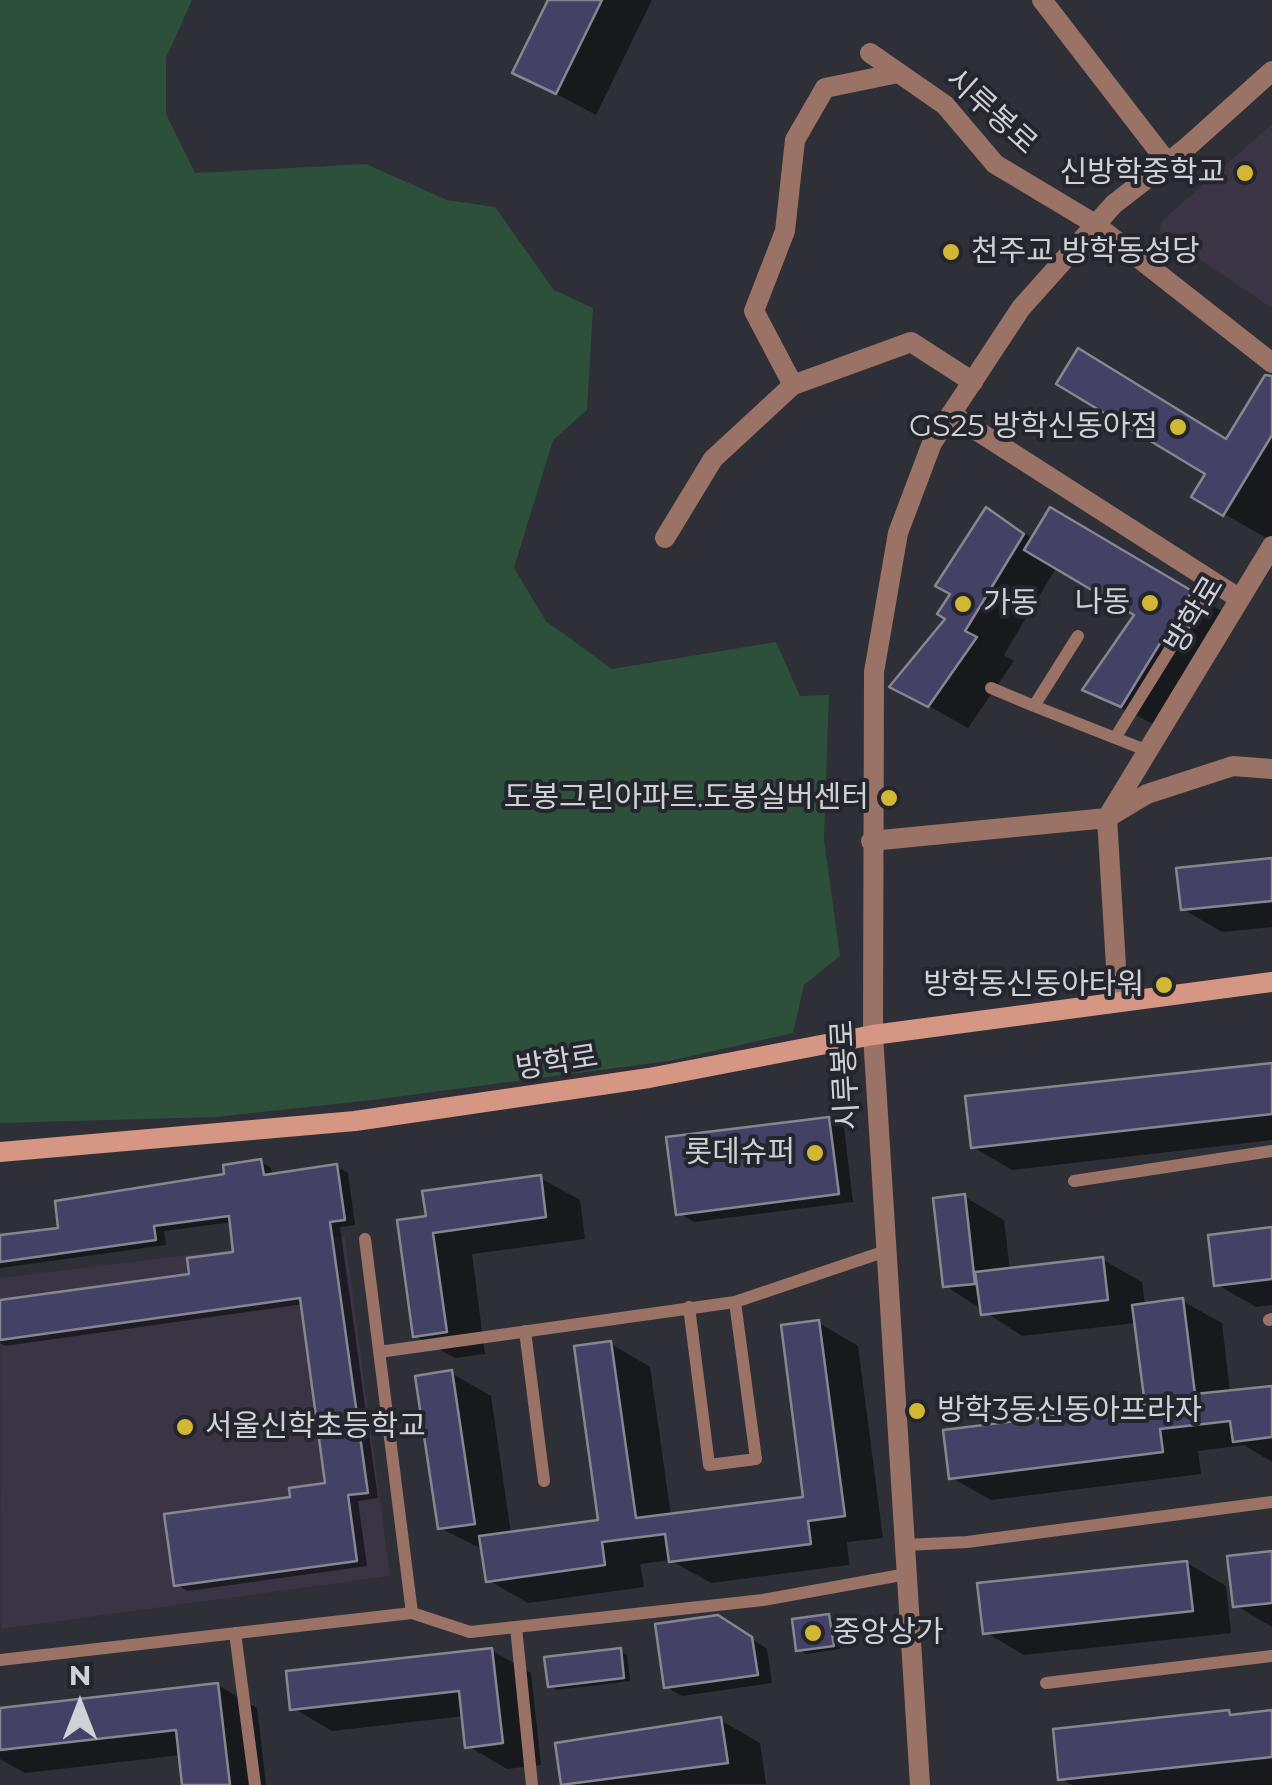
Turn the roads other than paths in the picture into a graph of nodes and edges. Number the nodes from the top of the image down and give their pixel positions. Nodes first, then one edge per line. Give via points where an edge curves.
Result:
1 (1042, 0) edge
2 (870, 53) dead end
3 (1272, 71) edge
4 (898, 73) junction
5 (1167, 162) junction
6 (1095, 224) junction
7 (1272, 363) edge
8 (973, 382) junction
9 (792, 386) junction
10 (951, 414) junction
11 (665, 538) dead end
12 (1272, 546) edge
13 (1201, 600) dead end
14 (1240, 600) junction
15 (1078, 636) dead end
16 (991, 688) dead end
17 (1034, 706) junction
18 (1115, 738) junction
19 (1148, 751) junction
20 (1272, 769) edge
21 (1107, 818) junction
22 (871, 841) junction
23 (1272, 982) edge
24 (1118, 999) junction
25 (873, 1035) junction
26 (1272, 1151) edge
27 (0, 1152) edge
28 (1074, 1181) dead end
29 (365, 1239) dead end
30 (886, 1251) junction
31 (735, 1302) junction
32 (689, 1308) junction
33 (525, 1331) junction
34 (379, 1352) junction
35 (544, 1481) dead end
36 (1272, 1502) edge
37 (905, 1546) junction
38 (907, 1574) junction
39 (412, 1613) junction
40 (516, 1627) junction
41 (235, 1633) junction
42 (1272, 1656) edge
43 (0, 1660) edge
44 (1046, 1683) dead end
45 (255, 1785) edge
46 (532, 1785) edge
47 (920, 1785) edge

1 - 5 street
2 - 4 street, 시루봉로
3 - 5 street, 시루봉로
4 - 6 street, 시루봉로 via 945,105 995,164
4 - 9 street, 시루봉로 via 824,88 795,140 785,231 754,311
5 - 6 street, 시루봉로
6 - 7 street
6 - 8 street, 시루봉로 via 1022,308
8 - 9 street via 911,342
8 - 10 street, 시루봉로
9 - 11 street via 714,459
10 - 14 street
10 - 22 street, 시루봉로 via 932,444 898,532 874,672
12 - 14 street, 방학로
13 - 18 lane
14 - 19 street, 방학로
15 - 17 lane
16 - 17 lane
17 - 18 lane
18 - 19 lane
19 - 21 street, 방학로
20 - 21 street via 1233,766 1147,794
21 - 22 street
21 - 24 street
22 - 25 street, 시루봉로
23 - 24 main road, 방학로
24 - 25 main road, 방학로
25 - 27 main road, 방학로 via 649,1078 355,1121
25 - 30 street, 시루봉로
26 - 28 lane
29 - 34 lane
30 - 31 lane
30 - 37 street, 시루봉로
31 - 32 lane
31 - 32 lane via 756,1459 709,1465
32 - 33 lane
33 - 34 lane
33 - 35 lane
34 - 39 lane
36 - 37 lane
37 - 38 street, 시루봉로
38 - 40 lane via 763,1600
38 - 47 street, 시루봉로
39 - 40 lane via 470,1632
39 - 41 lane
40 - 46 lane
41 - 43 lane
41 - 45 lane
42 - 44 lane

